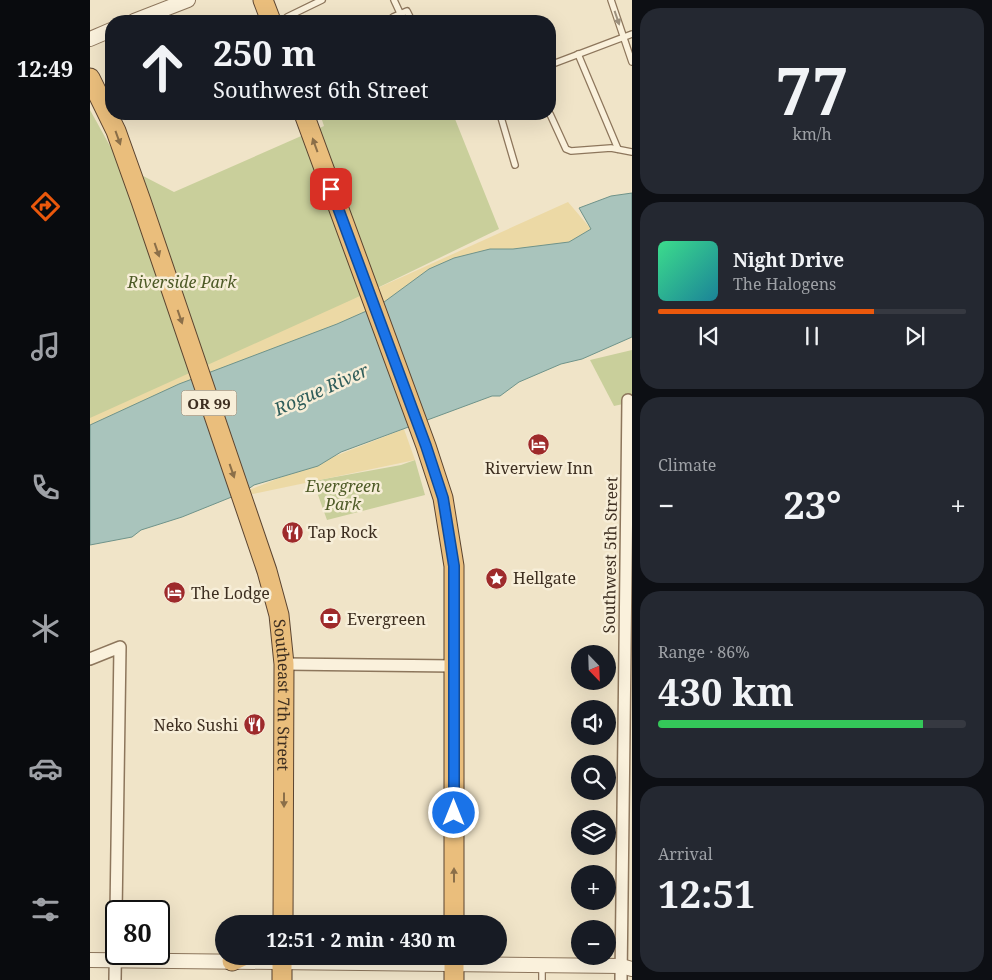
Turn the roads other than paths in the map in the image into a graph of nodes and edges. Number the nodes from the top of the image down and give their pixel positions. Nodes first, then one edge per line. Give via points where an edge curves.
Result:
1 (188, 0) edge
2 (263, 0) edge
3 (322, 0) edge
4 (394, 0) edge
5 (611, 0) edge
6 (400, 13) junction
7 (149, 15) edge
8 (276, 15) edge
9 (288, 15) edge
10 (396, 15) edge
11 (409, 15) edge
12 (105, 33) edge
13 (632, 34) edge
14 (623, 37) junction
15 (90, 39) edge
16 (578, 54) junction
17 (632, 62) edge
18 (556, 63) edge
19 (90, 78) edge
20 (105, 109) edge
21 (111, 120) edge
22 (306, 120) edge
23 (502, 120) edge
24 (553, 120) edge
25 (618, 149) junction
26 (632, 152) edge
27 (515, 165) dead end
28 (628, 400) dead end
29 (628, 625) edge
30 (90, 659) edge
31 (284, 664) junction
32 (454, 666) junction
33 (627, 810) edge
34 (283, 828) junction
35 (117, 900) edge
36 (271, 915) edge
37 (283, 915) edge
38 (454, 915) edge
39 (215, 958) edge
40 (170, 959) edge
41 (90, 960) edge
42 (105, 960) edge
43 (116, 965) edge
44 (282, 965) edge
45 (411, 965) edge
46 (542, 965) junction
47 (454, 967) edge
48 (625, 972) edge
49 (115, 980) edge
50 (282, 980) edge
51 (542, 980) edge

1 - 7 street
2 - 8 highway
3 - 9 lane
4 - 6 lane
5 -> 14 lane
6 - 10 lane
6 - 11 lane via 407,11
12 - 15 street
13 - 14 lane
14 - 16 lane
14 - 17 lane
16 - 18 lane
16 - 25 lane
19 -> 20 highway, Southeast 7th Street / OR 99
21 -> 31 highway, Southeast 7th Street / OR 99 via 267,571 279,615
32 -> 22 highway via 454,566 443,498
23 - 27 lane
24 - 25 lane via 566,149
25 - 26 lane
28 - 29 street, Southwest 5th Street
29 - 33 street, Southwest 5th Street
30 - 35 street via 120,647
31 - 32 street
31 -> 34 highway, Southeast 7th Street / OR 99
38 -> 32 highway
33 - 48 street, Southwest 5th Street
34 - 36 highway via 272,847
34 - 37 highway, Southeast 7th Street / OR 99
39 - 40 street
41 - 42 street
43 - 49 street
44 - 50 highway
45 - 47 street
46 - 47 street
46 - 48 street
46 - 51 lane

